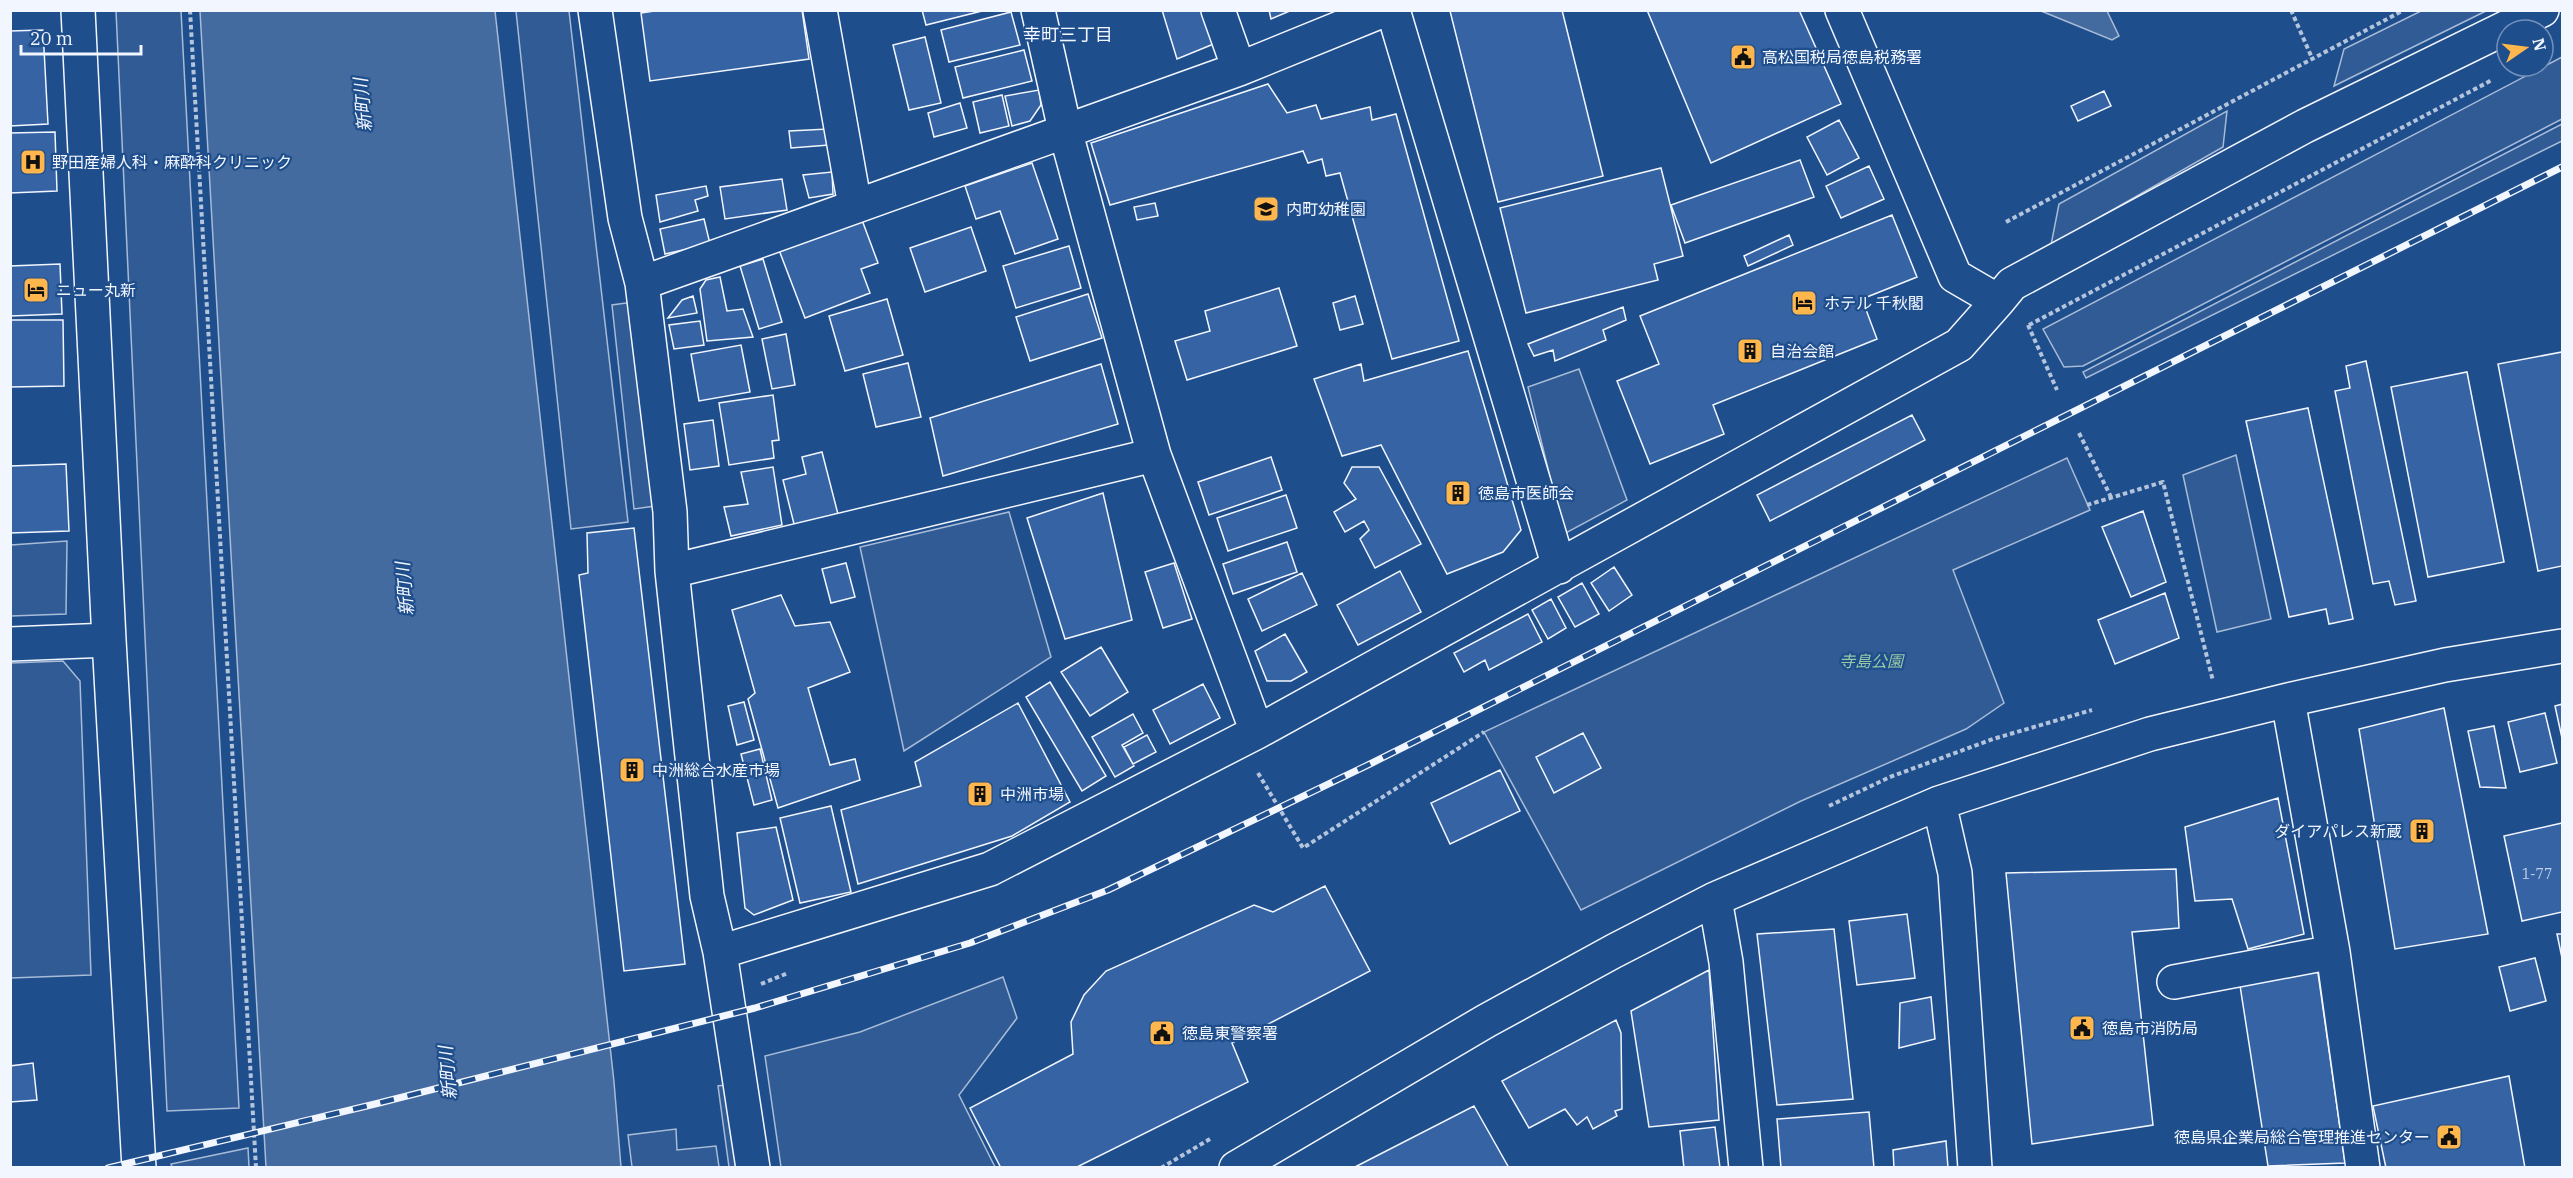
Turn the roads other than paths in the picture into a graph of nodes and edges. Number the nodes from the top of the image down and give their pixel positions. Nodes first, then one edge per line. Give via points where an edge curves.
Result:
1 (78, 10) edge
2 (595, 10) edge
3 (820, 10) edge
4 (1038, 10) edge
5 (1218, 10) edge
6 (1384, 10) edge
7 (1393, 10) edge
8 (1842, 10) edge
9 (2542, 10) edge
10 (1239, 69) junction
11 (1065, 130) junction
12 (855, 206) junction
13 (642, 283) junction
14 (1998, 302) junction
15 (1154, 455) junction
16 (1559, 567) junction
17 (672, 571) junction
18 (109, 640) junction
19 (10, 644) edge
20 (2562, 646) edge
21 (2288, 700) junction
22 (1257, 732) junction
23 (1939, 803) junction
24 (1715, 899) junction
25 (720, 952) junction
26 (2332, 952) junction
27 (2174, 982) dead end
28 (139, 1167) edge
29 (753, 1167) edge
30 (1236, 1167) edge
31 (1746, 1167) edge
32 (1975, 1167) edge
33 (2363, 1167) edge

1 - 18 street
2 - 13 street via 624,218
3 - 12 street
4 - 11 street
5 - 10 street
6 - 10 street
7 - 16 street
8 - 14 street via 1955,276
9 - 14 street via 2305,126 2012,284
10 - 11 street
11 - 12 street
11 - 15 street
12 - 13 street
13 - 17 street via 670,512
14 - 16 street via 1959,345
15 - 17 street
15 - 22 street
16 - 22 street
17 - 25 street via 707,896
18 - 19 street
18 - 28 street
20 - 21 street via 2445,665
21 - 23 street via 2150,734
21 - 26 street
22 - 25 street via 990,869
23 - 24 street
23 - 32 street via 1955,873
24 - 30 street via 1486,1021
24 - 31 street via 1726,962
25 - 29 street
26 - 27 street
26 - 33 street

